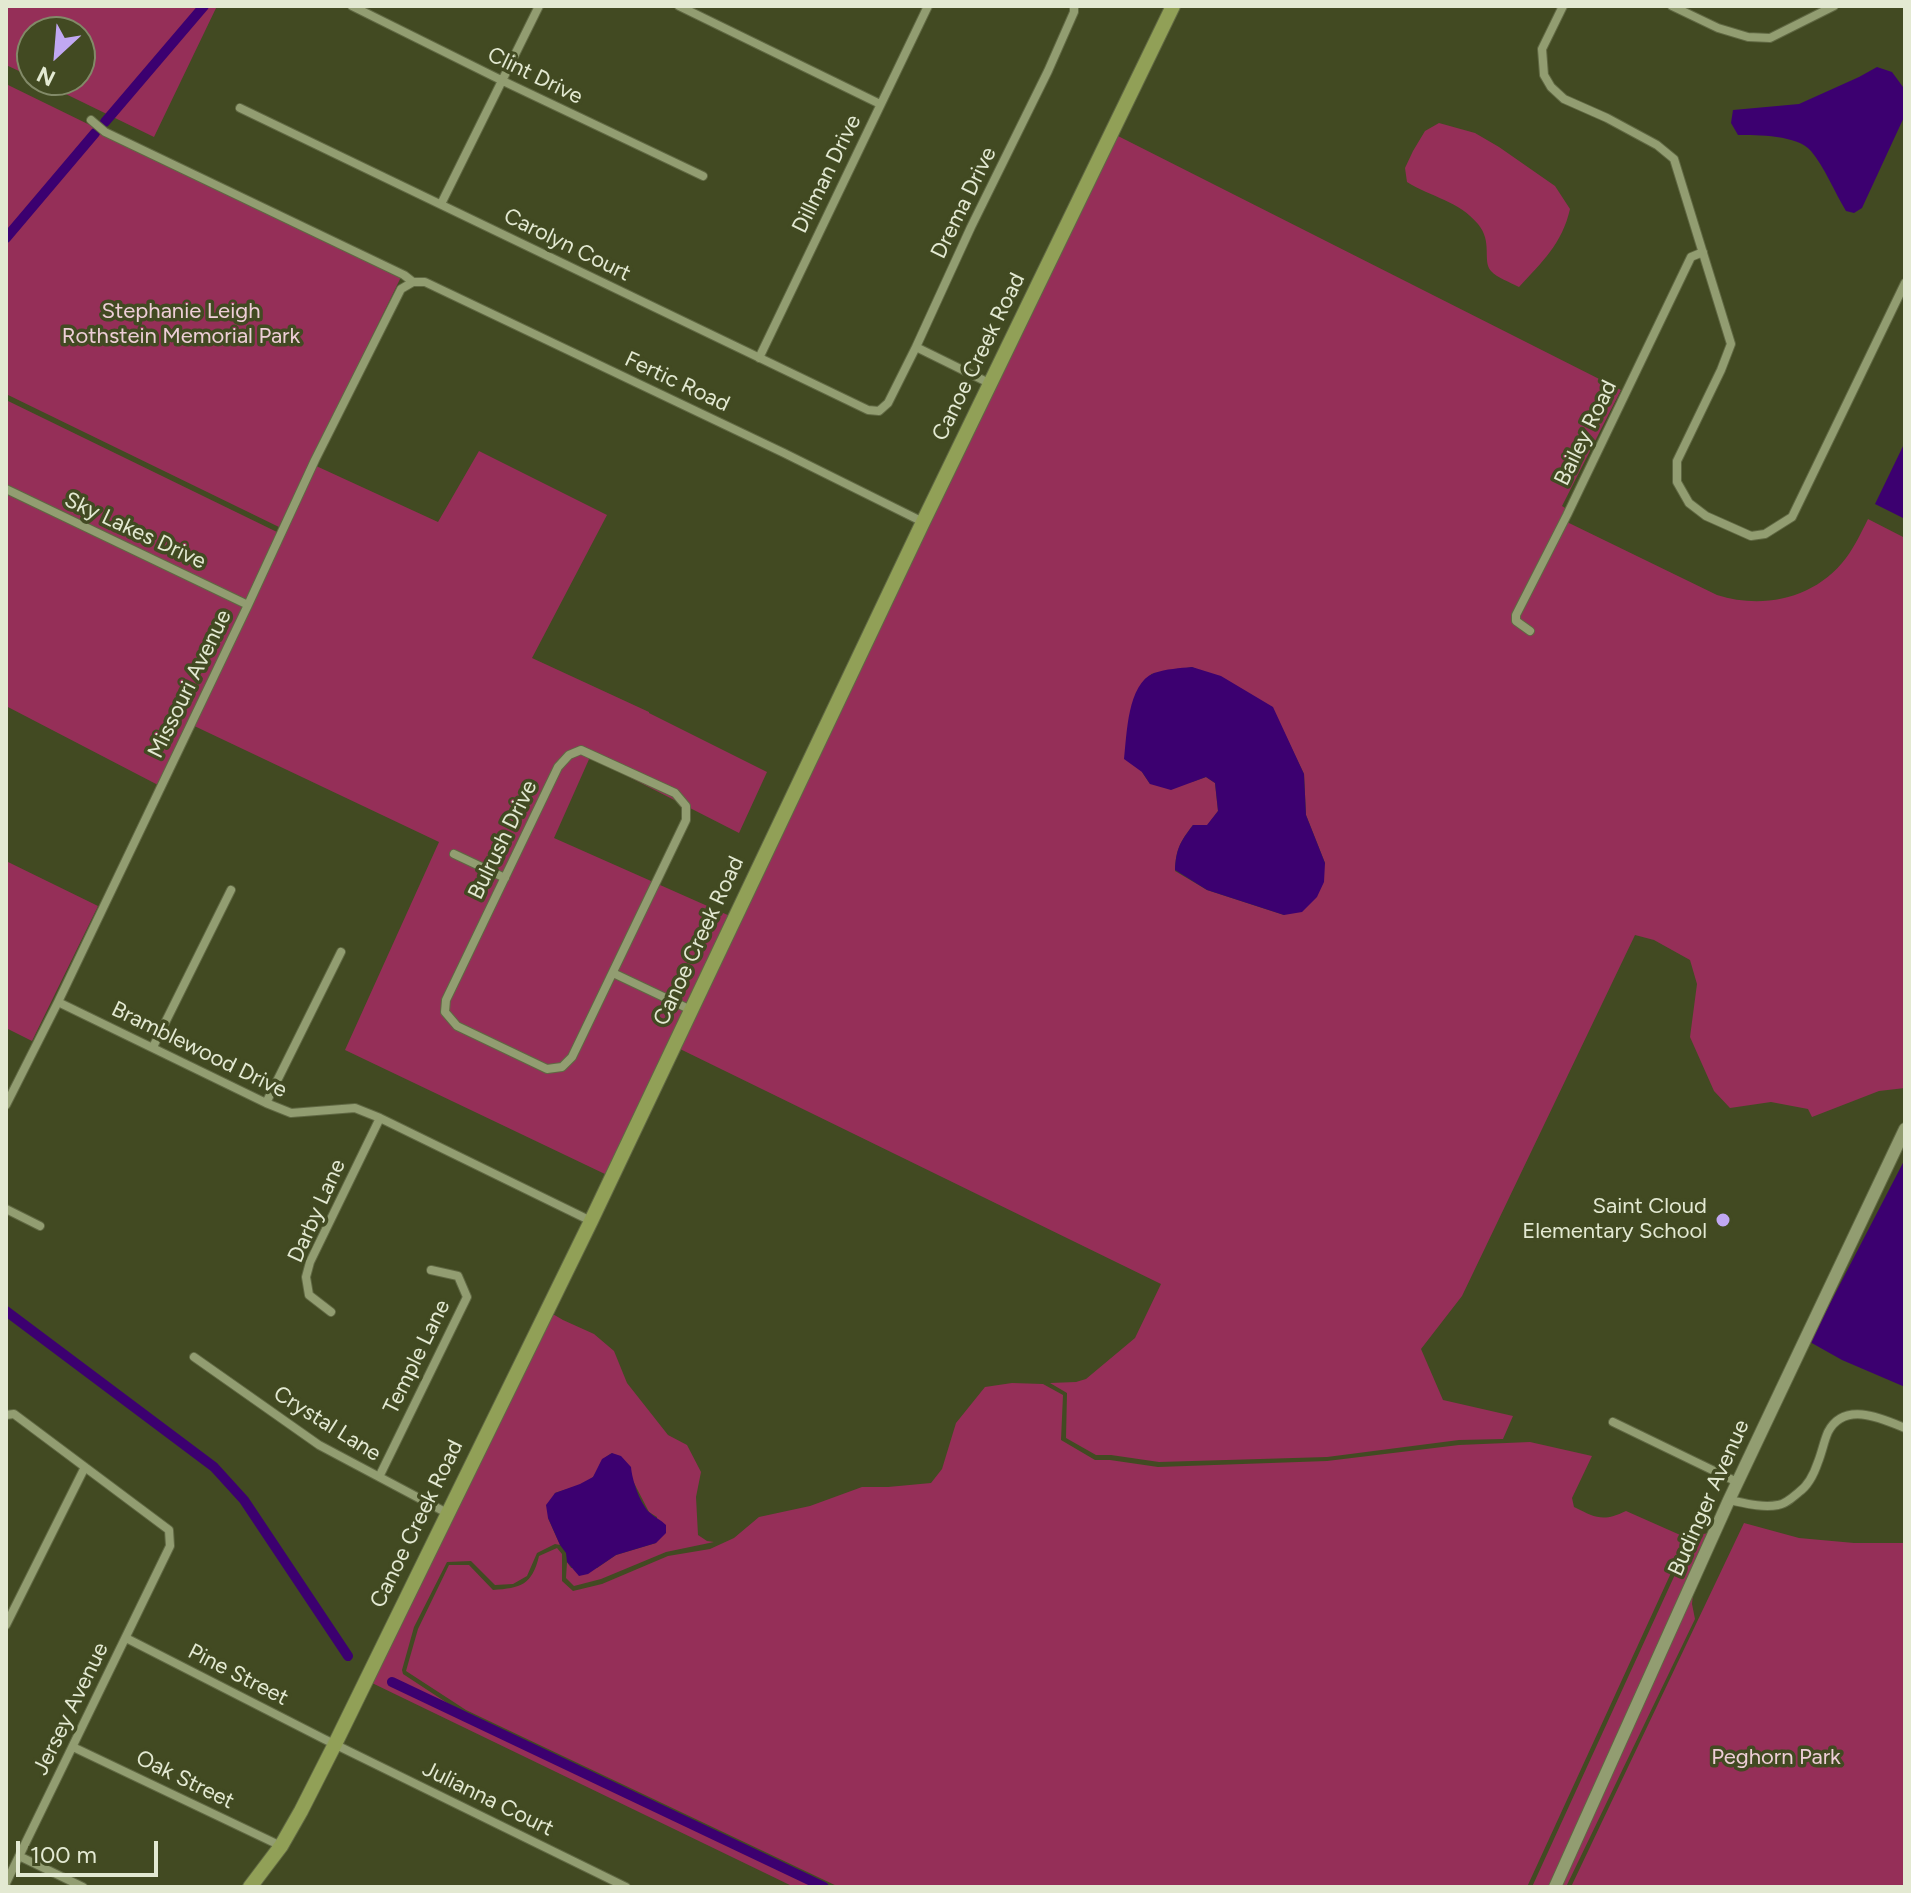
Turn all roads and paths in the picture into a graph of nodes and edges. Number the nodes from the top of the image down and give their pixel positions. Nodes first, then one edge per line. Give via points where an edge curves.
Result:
1 (352, 6) edge
2 (539, 6) edge
3 (679, 6) edge
4 (928, 6) edge
5 (1074, 6) edge
6 (1173, 6) edge
7 (1563, 6) edge
8 (1672, 6) edge
9 (1834, 6) edge
10 (503, 81) junction
11 (880, 104) junction
12 (240, 108) dead end
13 (91, 120) dead end
14 (703, 176) dead end
15 (441, 204) junction
16 (1703, 252) junction
17 (413, 282) junction
18 (1905, 283) edge
19 (916, 347) junction
20 (759, 358) junction
21 (991, 384) junction
22 (879, 411) joint
23 (6, 489) edge
24 (923, 522) junction
25 (248, 605) junction
26 (1530, 631) dead end
27 (454, 854) dead end
28 (505, 878) junction
29 (231, 890) dead end
30 (341, 952) dead end
31 (613, 973) junction
32 (58, 1002) junction
33 (691, 1010) junction
34 (153, 1047) junction
35 (266, 1103) junction
36 (6, 1105) edge
37 (380, 1118) junction
38 (1905, 1129) edge
39 (6, 1209) edge
40 (591, 1221) junction
41 (40, 1226) dead end
42 (431, 1270) dead end
43 (331, 1312) dead end
44 (194, 1357) dead end
45 (6, 1415) edge
46 (1613, 1422) dead end
47 (1905, 1428) edge
48 (85, 1467) junction
49 (379, 1477) junction
50 (1737, 1482) junction
51 (1729, 1500) junction
52 (447, 1513) junction
53 (6, 1625) edge
54 (126, 1638) junction
55 (335, 1744) junction
56 (73, 1747) junction
57 (281, 1846) junction
58 (19, 1856) junction
59 (6, 1883) edge
60 (83, 1887) edge
61 (250, 1887) edge
62 (626, 1887) edge
63 (1555, 1887) edge

1 - 10 street, Clint Drive
2 - 10 street
3 - 11 street
4 - 11 street, Dillman Drive
5 - 19 street, Drema Drive
6 - 21 main road, Canoe Creek Road
7 - 16 street via 1542,49 1544,75 1564,99 1657,145 1674,159
8 - 9 street via 1718,28 1770,38
10 - 14 street, Clint Drive
10 - 15 street
11 - 20 street, Dillman Drive
12 - 15 street, Carolyn Court
13 - 17 street, Fertic Road via 105,132
15 - 20 street, Carolyn Court
16 - 18 street via 1731,344 1677,461 1677,482 1689,503 1706,516 1751,536 1765,534 1792,517
16 - 26 street, Bailey Road via 1691,257 1516,615
17 - 24 street, Fertic Road via 425,282
17 - 25 street, Missouri Avenue via 401,289
19 - 21 street
19 - 22 street, Drema Drive
20 - 22 street, Carolyn Court
21 - 24 main road, Canoe Creek Road
23 - 25 street, Sky Lakes Drive
24 - 33 main road, Canoe Creek Road
25 - 32 street, Missouri Avenue
27 - 28 street
28 - 31 street, Bulrush Drive via 446,1000 445,1012 457,1026 547,1069 562,1067 572,1057
28 - 31 street, Bulrush Drive via 558,767 569,755 581,750 675,793 686,806 686,820
29 - 34 street
30 - 35 street
31 - 33 street
32 - 34 street, Bramblewood Drive
32 - 36 street, Missouri Avenue
33 - 40 main road, Canoe Creek Road
34 - 35 street, Bramblewood Drive
35 - 37 street, Bramblewood Drive via 291,1113 355,1108
37 - 40 street, Bramblewood Drive
37 - 43 street, Darby Lane via 306,1277 309,1295
38 - 50 street, Budinger Avenue
39 - 41 street
40 - 52 main road, Canoe Creek Road
42 - 49 street, Temple Lane via 458,1276 467,1297
44 - 49 street, Crystal Lane via 319,1445
45 - 48 street, Jersey Avenue via 14,1414
46 - 50 street
47 - 51 street via 1879,1417 1845,1415 1828,1432 1805,1488 1790,1499 1780,1505
48 - 53 street
48 - 54 street, Jersey Avenue via 169,1530 170,1546
49 - 52 street, Crystal Lane
50 - 51 street, Budinger Avenue
51 - 63 street, Budinger Avenue
52 - 55 main road, Canoe Creek Road
54 - 55 street, Pine Street
54 - 56 street, Jersey Avenue
55 - 57 main road, Canoe Creek Road
55 - 62 street, Julianna Court
56 - 57 street, Oak Street
56 - 58 street, Jersey Avenue
57 - 61 main road, Canoe Creek Road
58 - 59 street, Jersey Avenue
58 - 60 street

